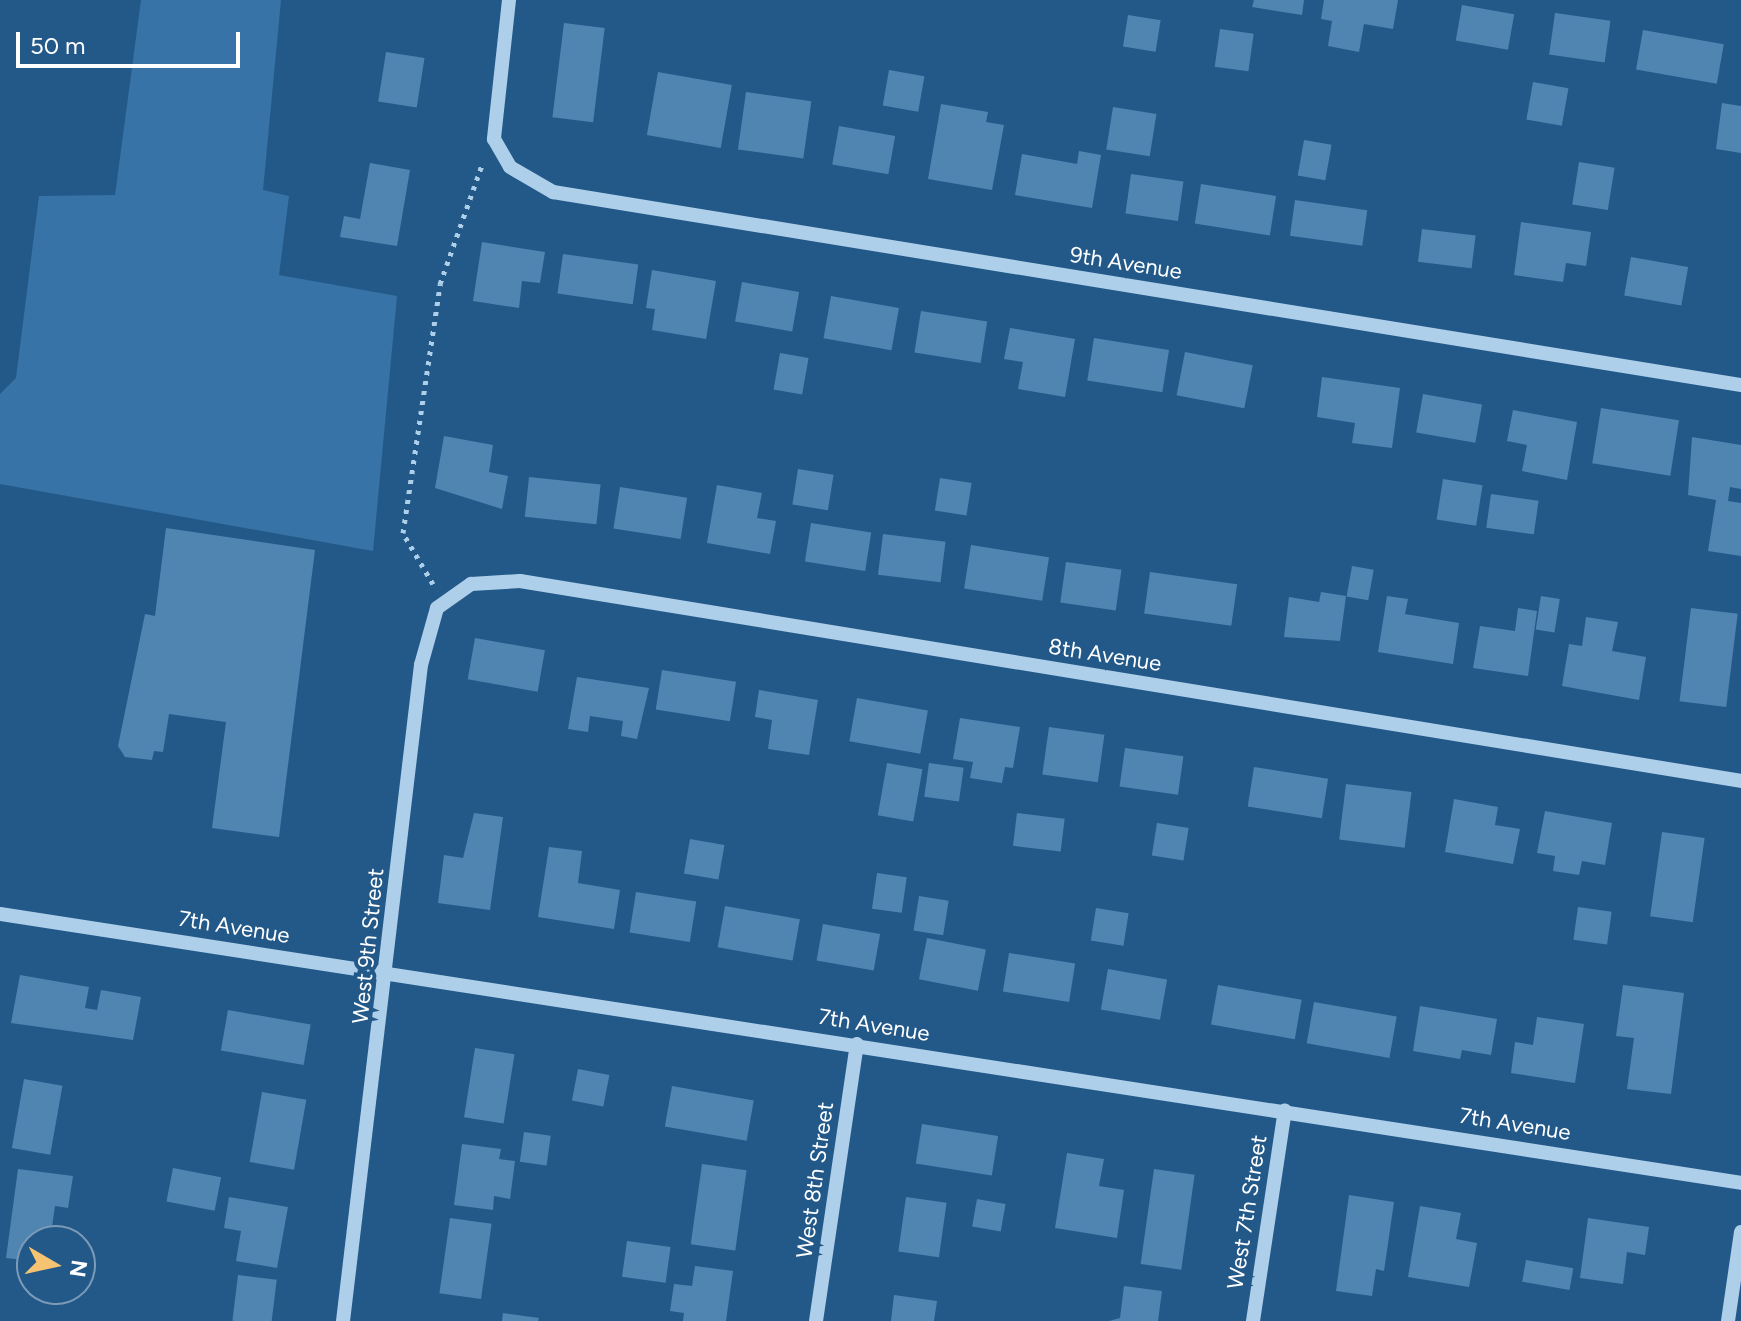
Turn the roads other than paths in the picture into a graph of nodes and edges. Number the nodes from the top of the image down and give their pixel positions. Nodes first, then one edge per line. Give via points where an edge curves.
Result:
1 (509, 0) edge
2 (1741, 385) edge
3 (461, 589) joint
4 (1741, 781) edge
5 (0, 914) edge
6 (389, 974) junction
7 (857, 1044) junction
8 (1285, 1110) junction
9 (1741, 1183) edge
10 (1741, 1232) edge
11 (343, 1321) edge
12 (816, 1321) edge
13 (1253, 1321) edge
14 (1728, 1321) edge

1 - 2 street, 9th Avenue via 494,139 510,167 553,192
3 - 4 street, 8th Avenue via 520,581
3 - 6 street, West 9th Street via 431,624 421,665
5 - 6 street, 7th Avenue
6 - 7 street, 7th Avenue
6 - 11 street, West 9th Street
7 - 8 street, 7th Avenue
7 - 12 street, West 8th Street
8 - 9 street, 7th Avenue
8 - 13 street, West 7th Street
10 - 14 street

